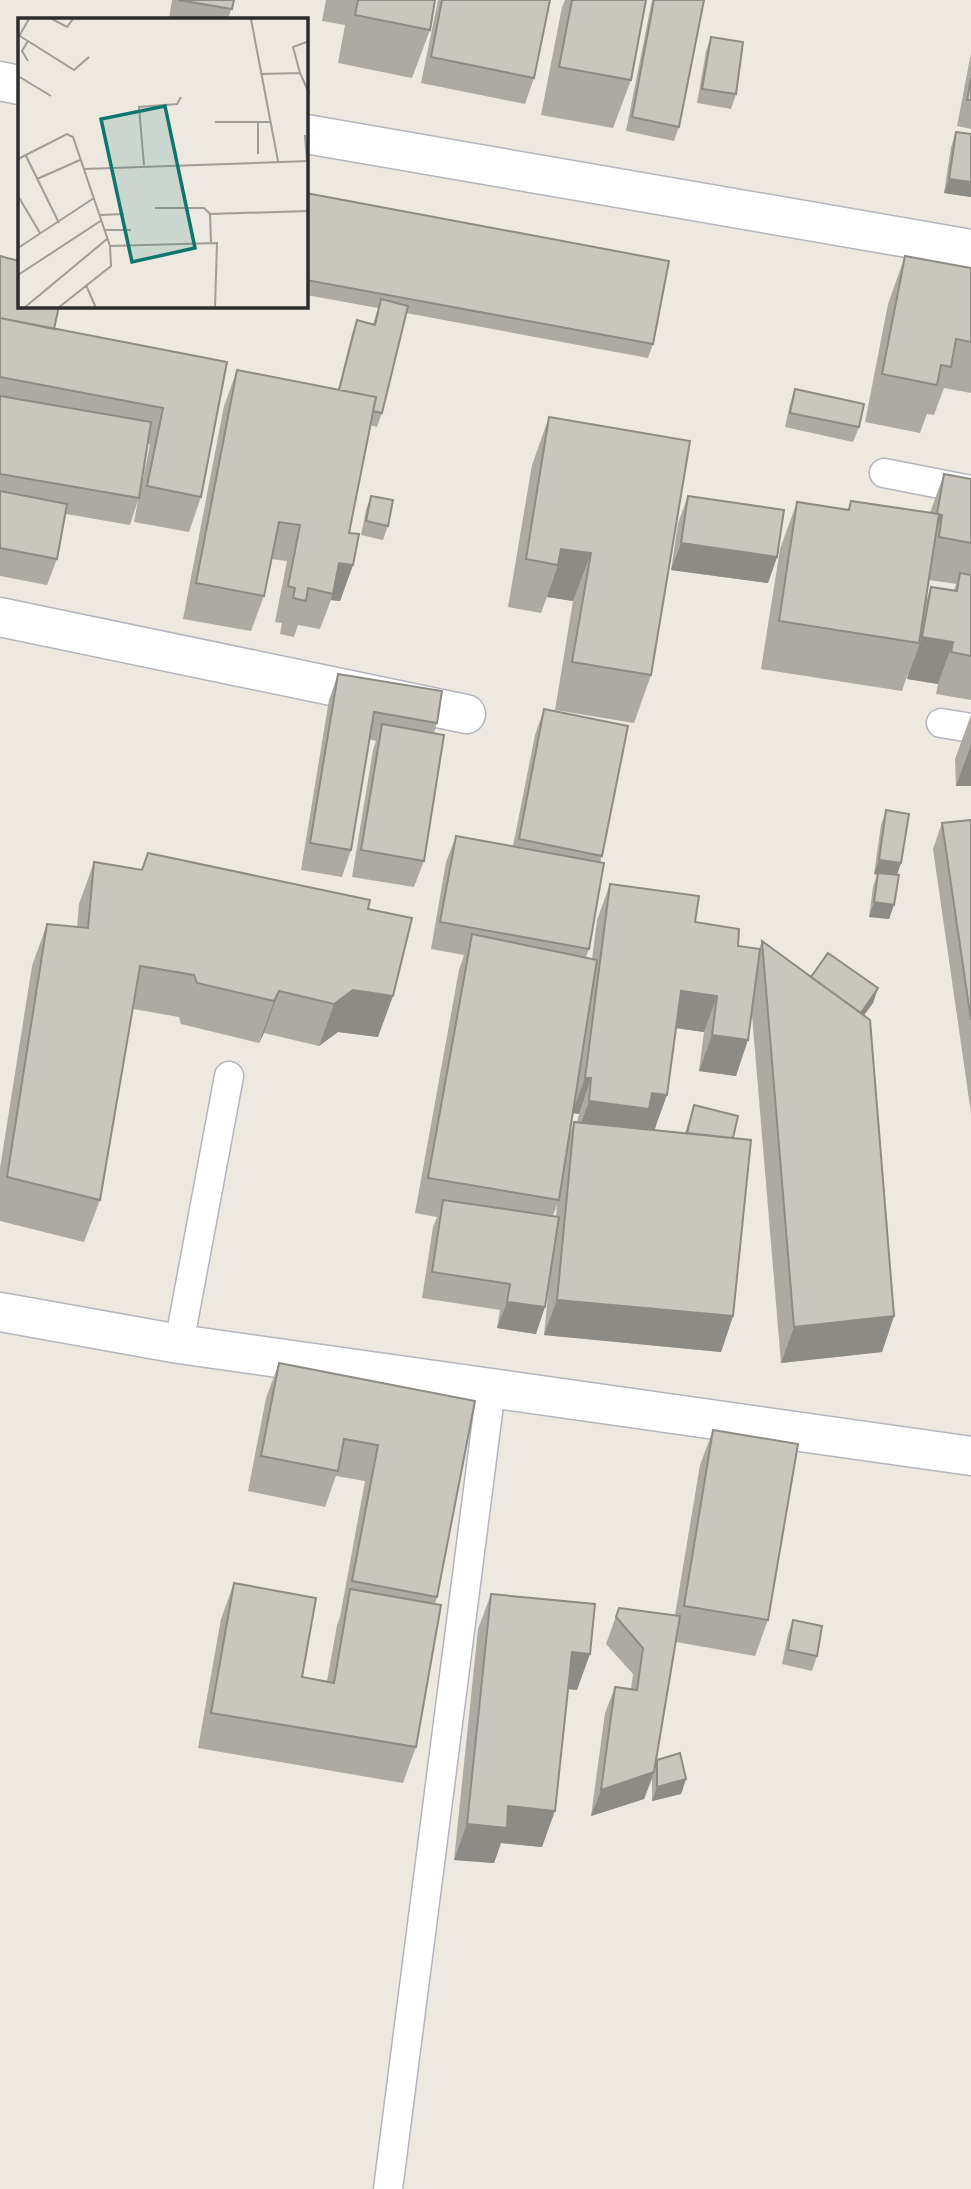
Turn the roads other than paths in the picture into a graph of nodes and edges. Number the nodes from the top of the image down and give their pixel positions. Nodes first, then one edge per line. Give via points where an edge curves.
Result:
1 (0, 81) edge
2 (18, 85) edge
3 (308, 134) edge
4 (971, 249) edge
5 (884, 473) dead end
6 (971, 490) edge
7 (0, 617) edge
8 (466, 714) dead end
9 (941, 723) dead end
10 (971, 728) edge
11 (229, 1076) dead end
12 (0, 1312) edge
13 (179, 1343) junction
14 (491, 1389) junction
15 (971, 1456) edge
16 (388, 2189) edge

1 - 2 street
3 - 4 street
5 - 6 lane
7 - 8 street
9 - 10 lane
11 - 13 lane
12 - 13 street
13 - 14 street
14 - 15 street
14 - 16 lane

